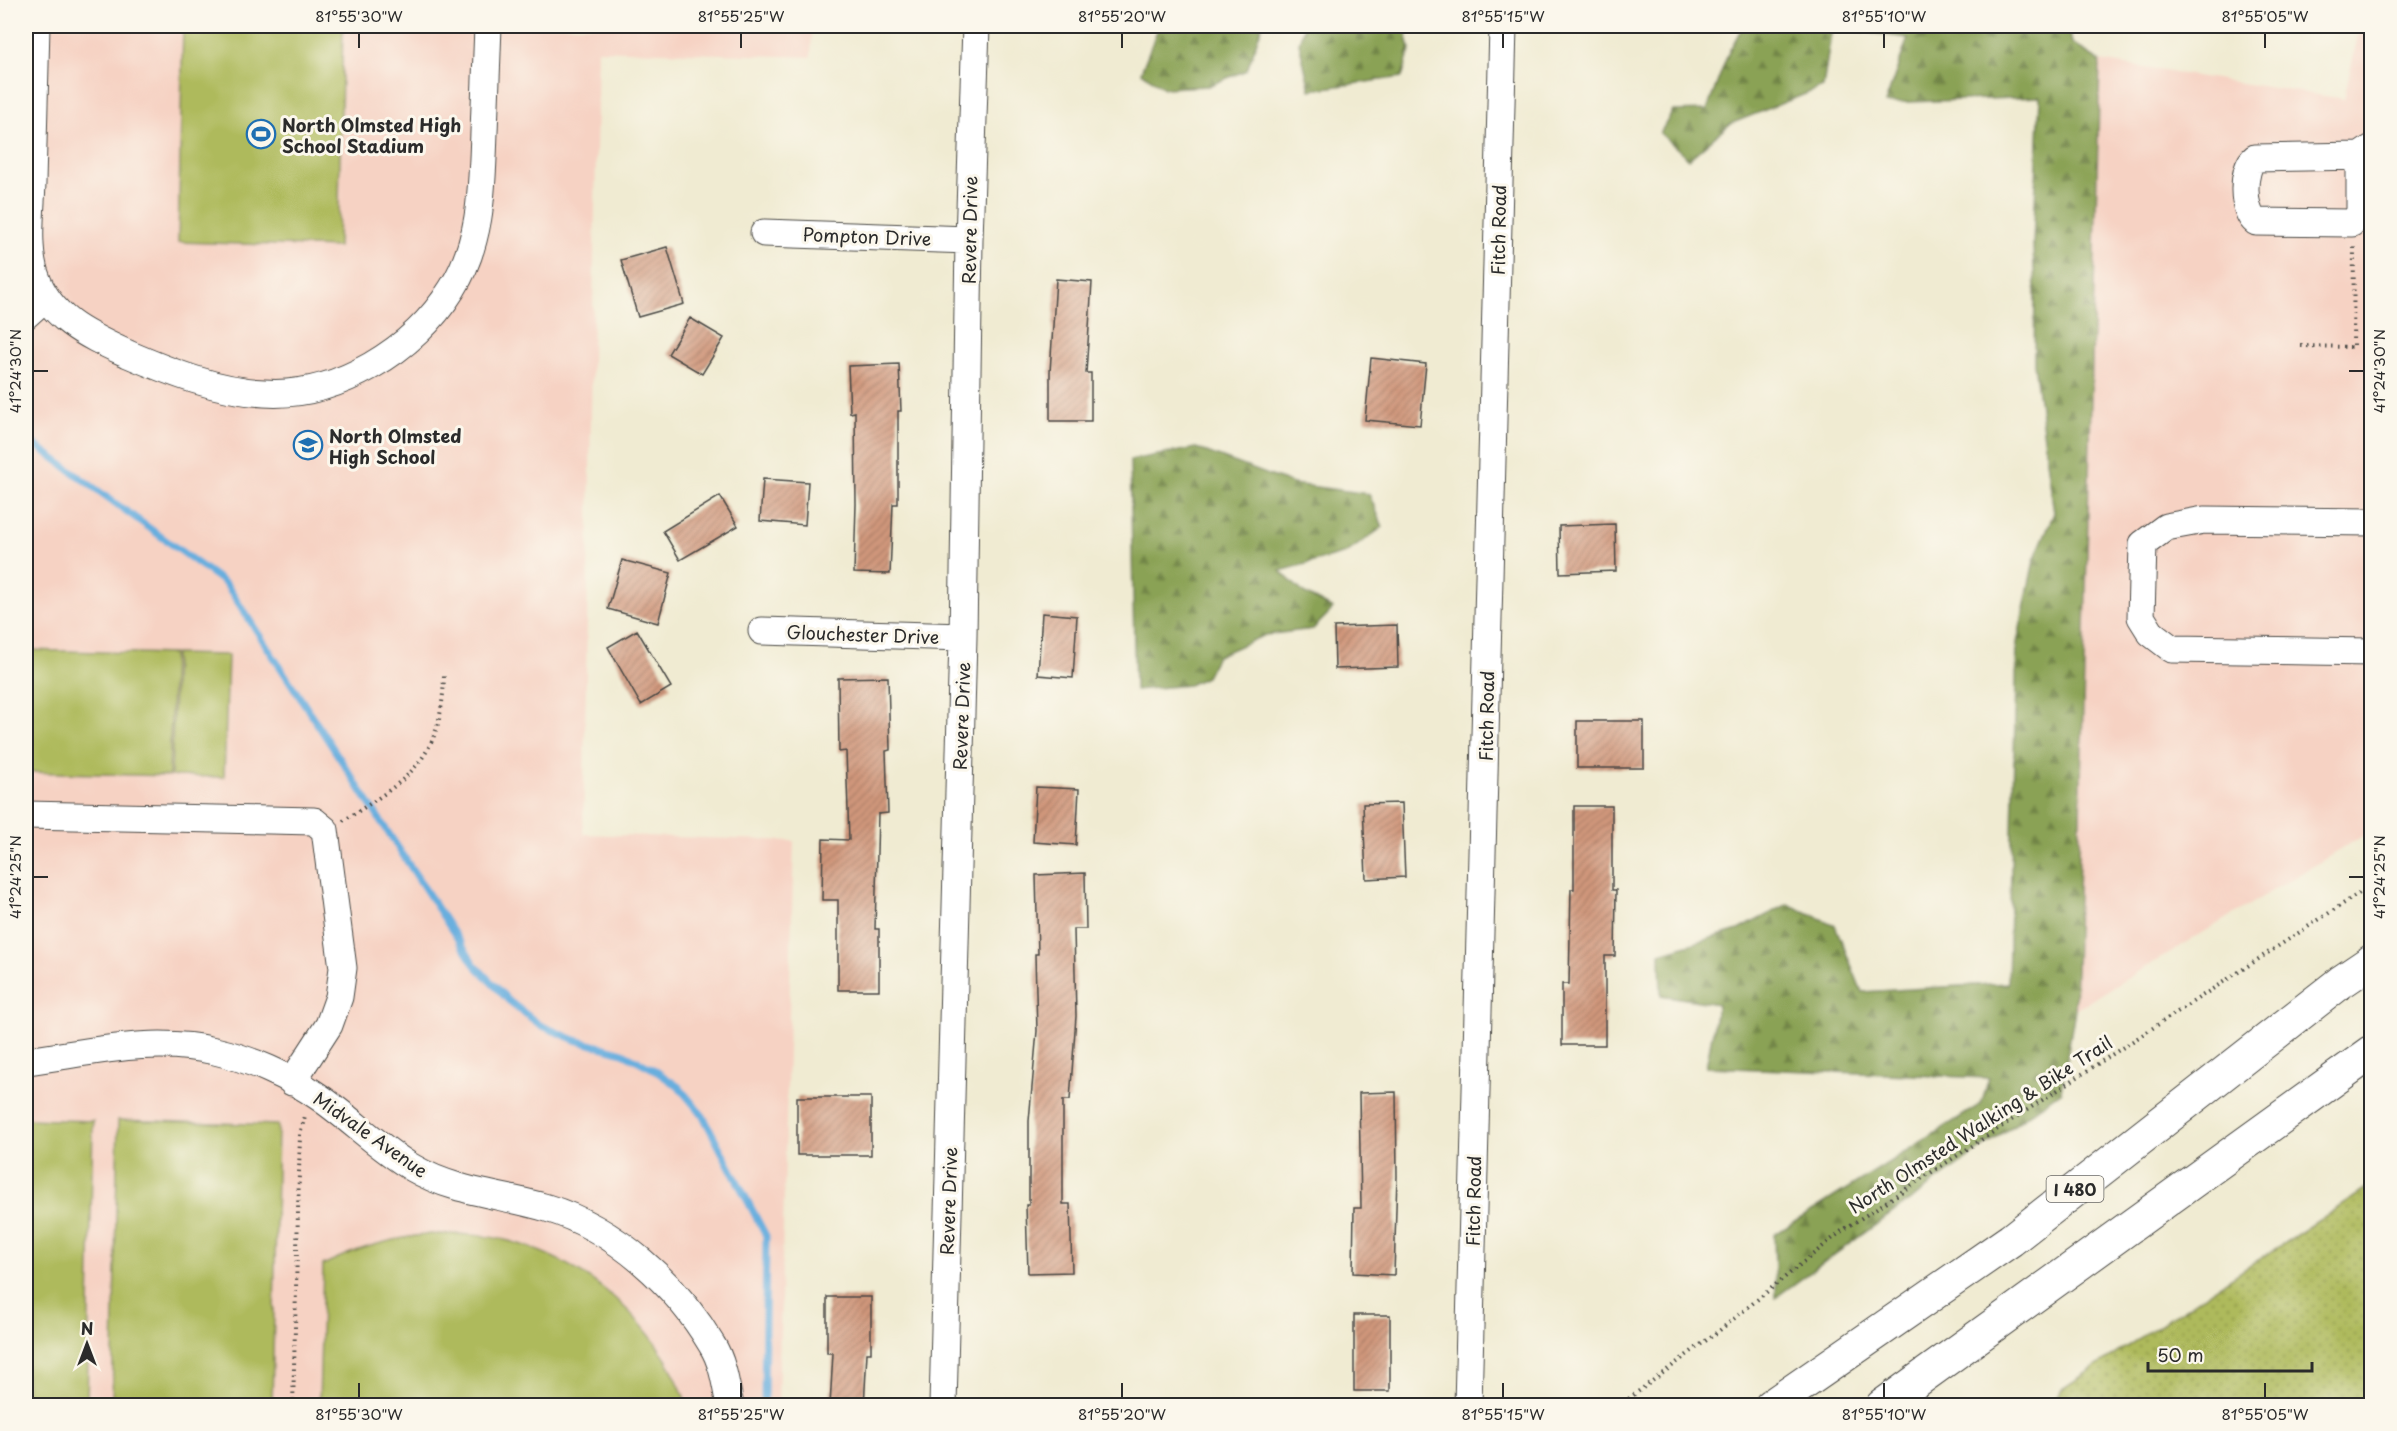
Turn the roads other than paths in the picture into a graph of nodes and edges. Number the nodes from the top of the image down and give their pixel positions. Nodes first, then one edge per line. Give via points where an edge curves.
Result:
1 (36, 26) edge
2 (488, 26) edge
3 (976, 26) edge
4 (1503, 26) edge
5 (2366, 152) edge
6 (764, 233) dead end
7 (969, 240) junction
8 (46, 297) junction
9 (26, 315) edge
10 (2372, 522) edge
11 (762, 631) dead end
12 (963, 637) junction
13 (2372, 652) edge
14 (26, 815) edge
15 (2372, 961) edge
16 (2372, 1052) edge
17 (26, 1061) edge
18 (292, 1082) junction
19 (730, 1406) edge
20 (943, 1406) edge
21 (1468, 1406) edge
22 (1771, 1406) edge
23 (1882, 1406) edge

1 - 8 street via 30,234 35,274
2 - 8 street via 482,193 466,264 421,328 376,363 311,389 266,394 243,391 138,358 75,329
3 - 7 street, Revere Drive
4 - 21 street, Fitch Road
5 - 5 street via 2255,158 2246,170 2246,208 2251,218 2256,222 2352,223 2360,210
6 - 7 street, Pompton Drive
7 - 12 street, Revere Drive
8 - 9 street
10 - 13 street via 2204,520 2166,527 2143,544 2141,617 2151,633 2172,649
11 - 12 street, Glouchester Drive
12 - 20 street, Revere Drive
14 - 18 street via 314,821 325,830 343,968 339,997 329,1024
15 - 22 highway, I 480 via 2011,1240
16 - 23 highway
17 - 18 street, Midvale Avenue via 143,1045 193,1047 225,1054
18 - 19 street, Midvale Avenue via 318,1096 385,1149 443,1183 549,1209 586,1225 648,1266 673,1292 713,1346

